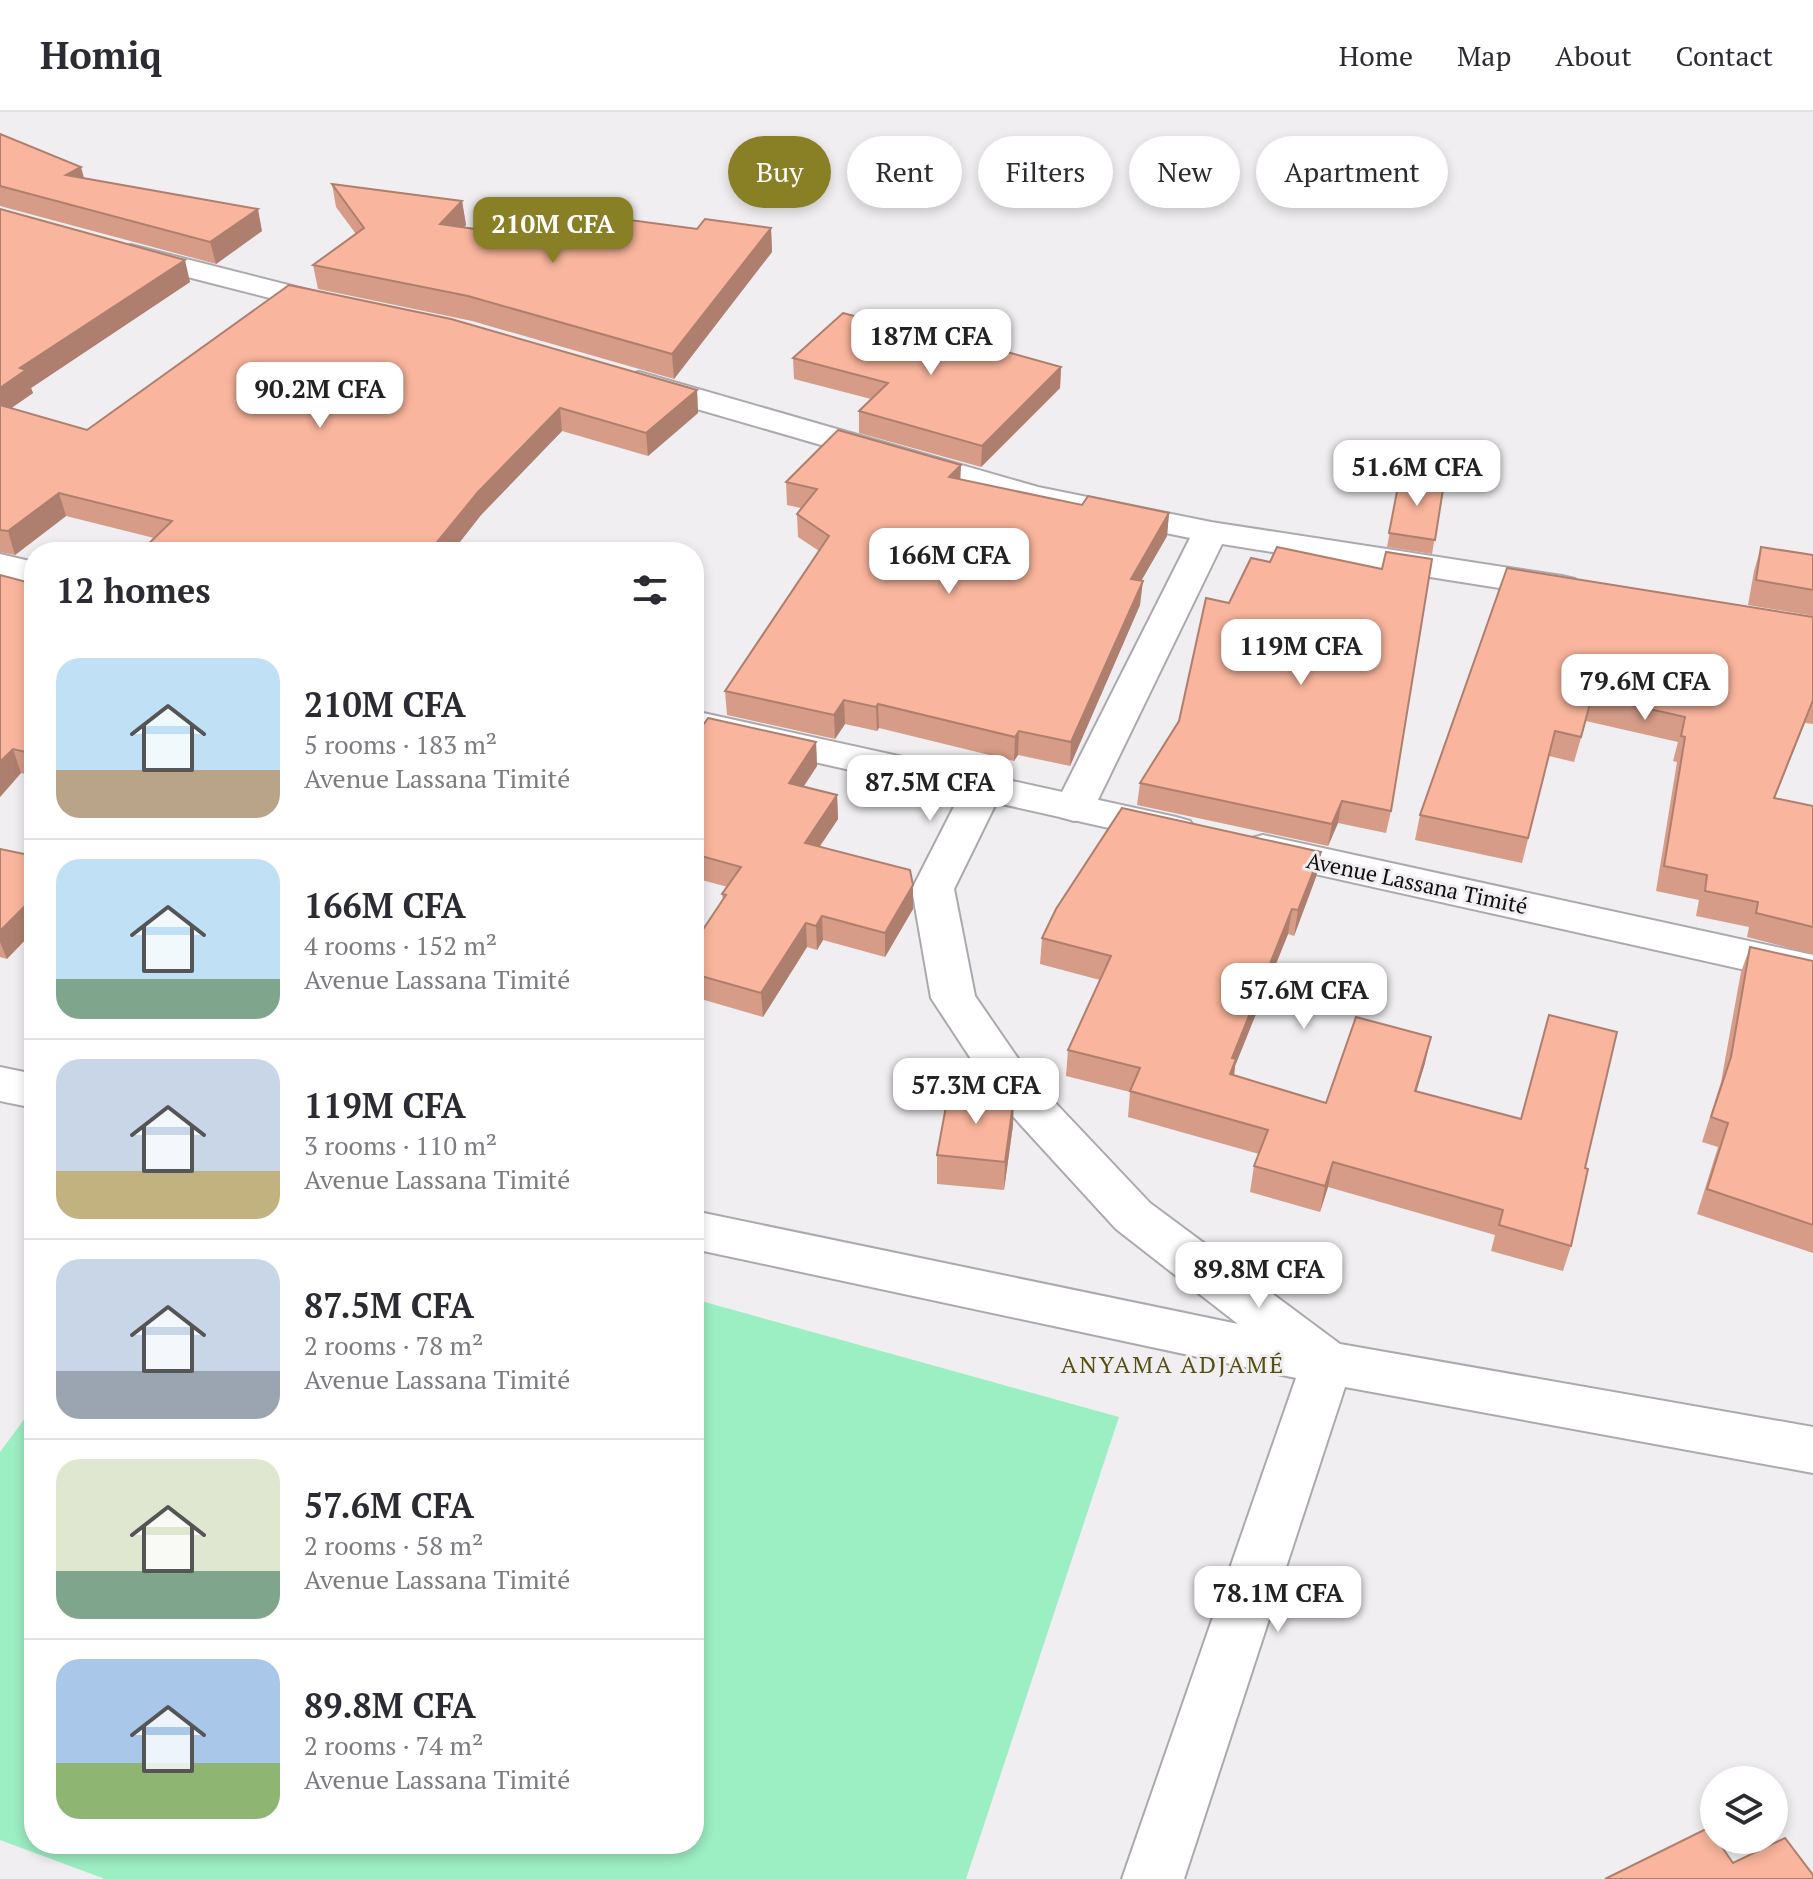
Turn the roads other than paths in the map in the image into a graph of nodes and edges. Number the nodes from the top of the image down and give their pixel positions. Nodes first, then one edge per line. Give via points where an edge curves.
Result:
1 (102, 245) edge
2 (370, 313) edge
3 (602, 371) edge
4 (1211, 532) junction
5 (0, 565) edge
6 (24, 571) edge
7 (1600, 593) edge
8 (704, 725) edge
9 (984, 787) junction
10 (1074, 808) junction
11 (1813, 970) edge
12 (0, 1084) edge
13 (24, 1089) edge
14 (704, 1232) edge
15 (1327, 1363) junction
16 (1813, 1450) edge
17 (1153, 1879) edge

1 - 2 street
3 - 4 street via 1033,496
4 - 7 street
4 - 10 street
5 - 6 street
8 - 9 street, Avenue Lassana Timité
9 - 10 street, Avenue Lassana Timité
9 - 15 street via 933,889 953,998 1014,1088 1133,1216
10 - 11 street, Avenue Lassana Timité
12 - 13 street
14 - 15 street
15 - 16 street
15 - 17 street

